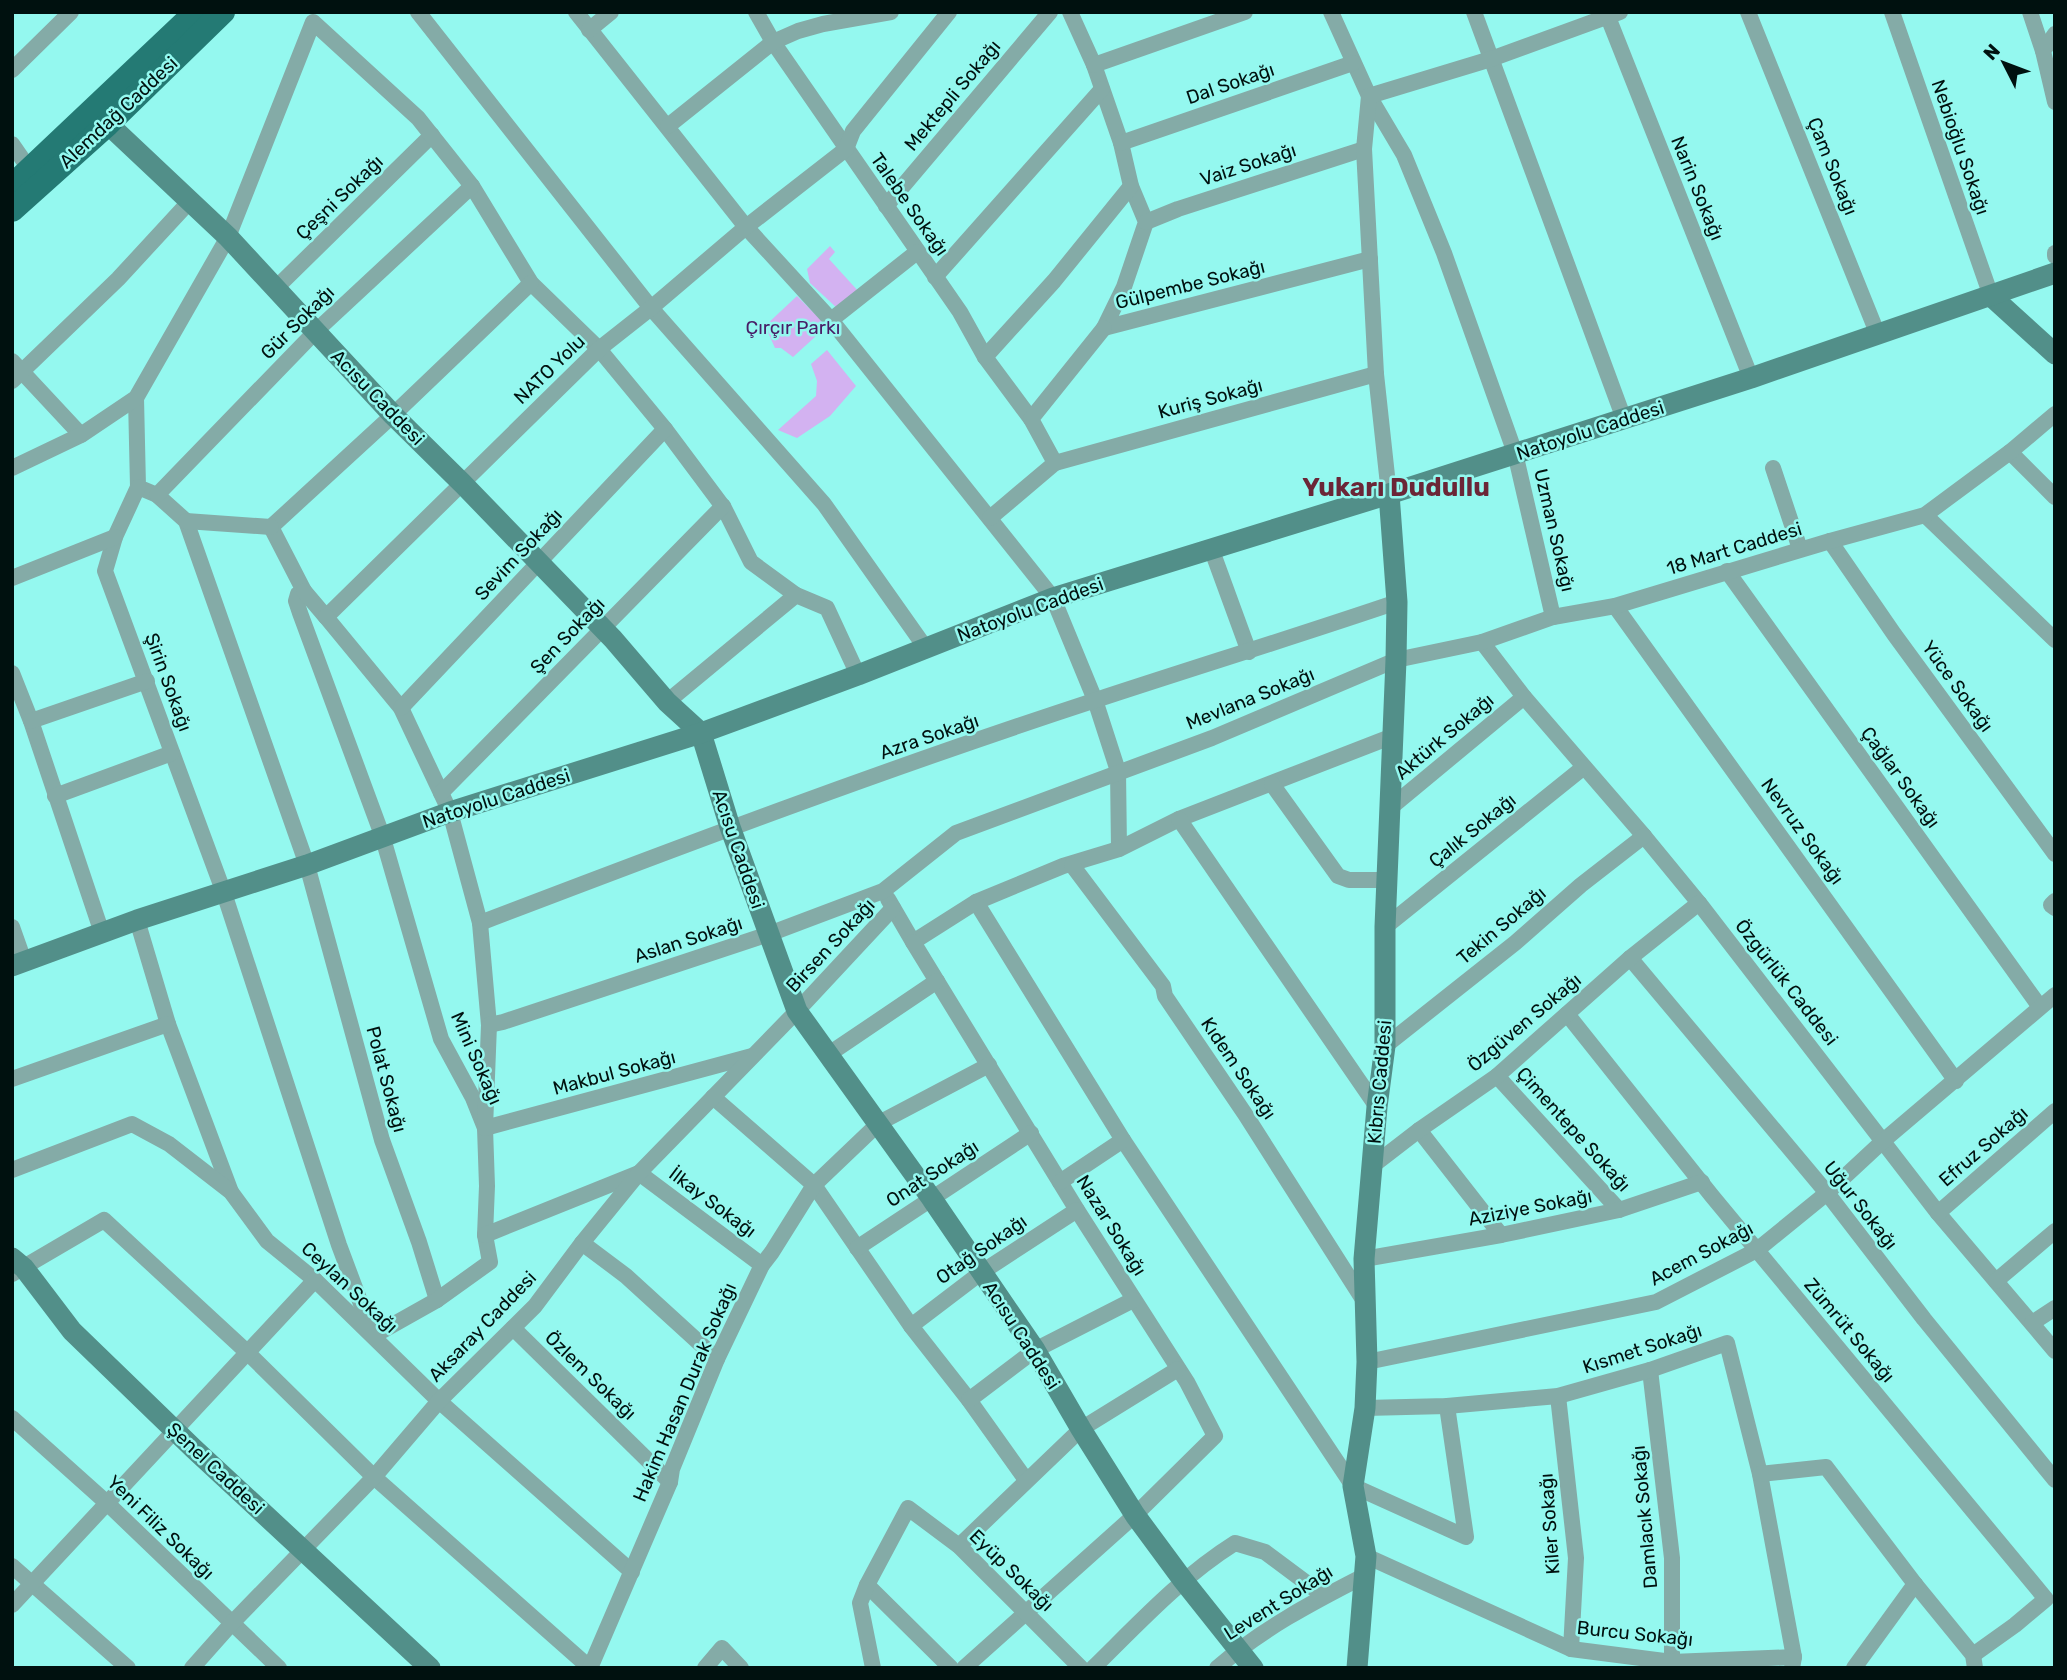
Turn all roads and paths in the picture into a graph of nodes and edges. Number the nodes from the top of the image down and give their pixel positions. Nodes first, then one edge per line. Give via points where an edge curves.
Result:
1 (71, 12) edge
2 (196, 12) edge
3 (223, 12) edge
4 (418, 12) edge
5 (576, 12) edge
6 (611, 12) edge
7 (756, 12) edge
8 (891, 12) edge
9 (1051, 12) edge
10 (1070, 12) edge
11 (1245, 12) edge
12 (1331, 12) edge
13 (1474, 12) edge
14 (1748, 12) edge
15 (1892, 12) edge
16 (2031, 12) edge
17 (945, 14) edge
18 (1612, 14) edge
19 (308, 17) edge
20 (589, 30) junction
21 (2055, 34) edge
22 (773, 42) junction
23 (2043, 51) junction
24 (1491, 60) junction
25 (1353, 63) junction
26 (1094, 65) junction
27 (12, 70) edge
28 (1102, 89) junction
29 (1369, 96) junction
30 (2055, 102) edge
31 (100, 118) junction
32 (668, 126) junction
33 (432, 135) junction
34 (1121, 143) junction
35 (12, 144) edge
36 (846, 149) junction
37 (1364, 149) junction
38 (21, 178) edge
39 (472, 186) junction
40 (1131, 186) junction
41 (190, 201) junction
42 (886, 206) junction
43 (12, 210) edge
44 (1146, 222) junction
45 (746, 227) junction
46 (228, 237) junction
47 (917, 252) junction
48 (1370, 259) junction
49 (2055, 272) edge
50 (935, 277) junction
51 (531, 283) junction
52 (275, 289) junction
53 (1991, 296) junction
54 (651, 308) junction
55 (831, 320) junction
56 (1104, 328) junction
57 (315, 332) junction
58 (1878, 335) junction
59 (599, 349) junction
60 (2055, 354) edge
61 (985, 357) junction
62 (16, 371) edge
63 (1376, 374) junction
64 (1751, 378) junction
65 (136, 398) junction
66 (2055, 414) edge
67 (393, 415) junction
68 (1031, 419) junction
69 (1624, 419) junction
70 (664, 429) junction
71 (80, 435) junction
72 (2010, 452) junction
73 (1515, 453) junction
74 (1055, 463) junction
75 (12, 468) edge
76 (1773, 468) dead end
77 (463, 484) junction
78 (138, 487) junction
79 (1389, 494) junction
80 (157, 495) junction
81 (2055, 497) edge
82 (723, 506) junction
83 (1925, 515) junction
84 (990, 518) junction
85 (186, 521) junction
86 (271, 527) junction
87 (114, 537) junction
88 (1830, 541) junction
89 (1211, 548) junction
90 (1800, 550) junction
91 (539, 563) junction
92 (1727, 571) junction
93 (12, 578) edge
94 (304, 591) junction
95 (796, 595) junction
96 (1053, 598) junction
97 (1397, 602) junction
98 (1615, 606) junction
99 (326, 617) junction
100 (1553, 617) junction
101 (603, 628) junction
102 (2055, 640) edge
103 (1482, 642) junction
104 (925, 647) junction
105 (1249, 652) junction
106 (1396, 660) junction
107 (12, 673) edge
108 (858, 675) junction
109 (147, 681) junction
110 (1524, 697) junction
111 (1095, 700) junction
112 (667, 702) junction
113 (401, 708) junction
114 (31, 721) junction
115 (701, 733) junction
116 (1393, 736) junction
117 (172, 753) junction
118 (1584, 767) junction
119 (1118, 771) junction
120 (1272, 784) junction
121 (55, 796) junction
122 (445, 803) junction
123 (1390, 808) junction
124 (1180, 819) junction
125 (730, 827) junction
126 (382, 835) junction
127 (1644, 836) junction
128 (1119, 849) junction
129 (2055, 854) edge
130 (307, 865) junction
131 (1072, 865) junction
132 (1387, 880) junction
133 (883, 891) junction
134 (224, 893) junction
135 (2055, 901) edge
136 (976, 902) junction
137 (1699, 903) junction
138 (893, 908) junction
139 (2055, 908) edge
140 (136, 920) junction
141 (480, 923) junction
142 (12, 927) edge
143 (1385, 927) junction
144 (102, 933) junction
145 (769, 934) junction
146 (913, 942) junction
147 (1630, 958) junction
148 (18, 963) edge
149 (937, 981) junction
150 (2055, 995) edge
151 (2040, 1007) junction
152 (797, 1011) junction
153 (1567, 1014) junction
154 (168, 1024) junction
155 (489, 1025) junction
156 (1385, 1046) junction
157 (829, 1054) junction
158 (753, 1056) junction
159 (989, 1065) junction
160 (1497, 1076) junction
161 (12, 1079) edge
162 (1956, 1081) junction
163 (713, 1097) junction
164 (1377, 1107) junction
165 (2055, 1111) edge
166 (879, 1123) junction
167 (485, 1128) junction
168 (1419, 1130) junction
169 (1031, 1133) junction
170 (1123, 1140) junction
171 (1884, 1140) junction
172 (1371, 1167) junction
173 (12, 1170) edge
174 (639, 1173) junction
175 (1060, 1182) junction
176 (1702, 1182) junction
177 (814, 1185) junction
178 (231, 1192) junction
179 (1827, 1193) junction
180 (932, 1199) junction
181 (1077, 1210) junction
182 (1619, 1210) junction
183 (1938, 1213) junction
184 (2055, 1231) edge
185 (485, 1234) junction
186 (1501, 1235) junction
187 (582, 1244) junction
188 (857, 1248) junction
189 (1757, 1250) junction
190 (1364, 1259) junction
191 (762, 1265) junction
192 (16, 1267) edge
193 (982, 1272) junction
194 (315, 1280) junction
195 (1996, 1281) junction
196 (437, 1300) junction
197 (1133, 1300) junction
198 (1364, 1301) junction
199 (2055, 1308) edge
200 (2032, 1323) junction
201 (911, 1326) junction
202 (513, 1328) junction
203 (373, 1336) junction
204 (1035, 1350) junction
205 (2055, 1351) edge
206 (248, 1353) junction
207 (717, 1359) junction
208 (1367, 1362) junction
209 (1178, 1369) junction
210 (1650, 1370) junction
211 (1558, 1396) junction
212 (969, 1400) junction
213 (439, 1401) junction
214 (1447, 1406) junction
215 (1365, 1408) junction
216 (12, 1418) edge
217 (1081, 1429) junction
218 (175, 1430) junction
219 (1760, 1474) junction
220 (374, 1477) junction
221 (1026, 1480) junction
222 (2055, 1480) edge
223 (670, 1482) junction
224 (1353, 1486) junction
225 (107, 1503) junction
226 (1135, 1515) junction
227 (959, 1546) junction
228 (303, 1549) junction
229 (12, 1566) edge
230 (1365, 1566) junction
231 (632, 1572) junction
232 (1183, 1580) junction
233 (32, 1583) junction
234 (1915, 1584) junction
235 (867, 1585) junction
236 (1324, 1596) junction
237 (2051, 1596) edge
238 (12, 1605) edge
239 (1026, 1614) junction
240 (232, 1623) junction
241 (1240, 1648) junction
242 (1571, 1649) junction
243 (1974, 1661) edge
244 (1672, 1662) junction
245 (1793, 1662) edge
246 (128, 1668) edge
247 (192, 1668) edge
248 (279, 1668) edge
249 (430, 1668) edge
250 (590, 1668) edge
251 (705, 1668) edge
252 (741, 1668) edge
253 (873, 1668) edge
254 (951, 1668) edge
255 (964, 1668) edge
256 (1081, 1668) edge
257 (1093, 1668) edge
258 (1217, 1668) edge
259 (1253, 1668) edge
260 (1357, 1668) edge
261 (1854, 1668) edge

1 - 27 street
2 - 31 main road, Alemdağ Caddesi
3 - 31 main road, Alemdağ Caddesi
4 - 54 street
5 - 20 street
6 - 20 street
7 - 22 street, Talebe Sokağı
8 - 22 street via 823,24
9 - 42 street, Mektepli Sokağı
10 - 26 street
11 - 26 street
12 - 25 street, Uzman Sokağı
13 - 24 street
14 - 58 street, Çam Sokağı
15 - 53 street, Nebioğlu Sokağı
16 - 23 street
17 - 36 street via 853,131
18 - 24 street
18 - 64 street, Narin Sokağı
19 - 33 street
19 - 46 street
20 - 32 street
21 - 23 street
22 - 32 street
22 - 36 street, Talebe Sokağı
23 - 30 street
24 - 29 street
24 - 69 street
25 - 29 street, Uzman Sokağı
25 - 34 street, Dal Sokağı
26 - 28 street
28 - 34 street
28 - 50 street
29 - 37 street
29 - 73 street, Uzman Sokağı via 1404,155
31 - 38 main road, Alemdağ Caddesi
31 - 41 street, Acısu Caddesi
31 - 43 main road, Alemdağ Caddesi
32 - 45 street
33 - 39 street
33 - 52 street, Çeşni Sokağı
34 - 40 street
35 - 38 street
36 - 42 street, Talebe Sokağı
36 - 45 street, NATO Yolu
37 - 44 street, Vaiz Sokağı
37 - 48 street
39 - 51 street
39 - 57 street, Gür Sokağı
40 - 44 street
40 - 61 street
41 - 46 street, Acısu Caddesi
41 - 62 street via 118,279
42 - 47 street, Talebe Sokağı
44 - 56 street, Gülpembe Sokağı via 1124,288
45 - 54 street, NATO Yolu
45 - 55 street
46 - 52 street, Acısu Caddesi
46 - 65 street
47 - 50 street, Talebe Sokağı
47 - 55 street
48 - 56 street, Gülpembe Sokağı
48 - 63 street
49 - 53 street, Natoyolu Caddesi
50 - 61 street, Talebe Sokağı
51 - 59 street
51 - 67 street
52 - 57 street, Acısu Caddesi
53 - 58 street, Natoyolu Caddesi
53 - 60 street
54 - 59 street, NATO Yolu
54 - 104 street via 824,504
55 - 84 street
56 - 68 street
57 - 67 street, Acısu Caddesi
57 - 80 street, Gür Sokağı
58 - 64 street, Natoyolu Caddesi
59 - 70 street
59 - 77 street, NATO Yolu
61 - 68 street, Talebe Sokağı
62 - 71 street
63 - 74 street, Kuriş Sokağı
63 - 79 street
64 - 69 street, Natoyolu Caddesi
65 - 71 street
65 - 78 street
66 - 72 street, 18 Mart Caddesi
67 - 77 street, Acısu Caddesi
67 - 86 street
68 - 74 street, Talebe Sokağı
69 - 73 street, Natoyolu Caddesi
70 - 82 street
70 - 91 street, Sevim Sokağı
71 - 75 street
72 - 81 street
72 - 83 street, 18 Mart Caddesi
73 - 79 street, Natoyolu Caddesi
73 - 100 street, Uzman Sokağı
74 - 84 street
76 - 90 street
77 - 91 street, Acısu Caddesi
77 - 99 street, NATO Yolu
78 - 80 street
78 - 87 street, Şirin Sokağı
79 - 89 street, Natoyolu Caddesi
79 - 97 street, Kıbrıs Caddesi
80 - 85 street
82 - 95 street via 751,562
82 - 101 street, Şen Sokağı
83 - 88 street, 18 Mart Caddesi
83 - 102 street
84 - 96 street
85 - 86 street
85 - 130 street, Polat Sokağı
86 - 94 street
87 - 93 street
87 - 109 street, Şirin Sokağı via 105,572
88 - 90 street, 18 Mart Caddesi
88 - 129 street, Yüce Sokağı
89 - 96 street, Natoyolu Caddesi
89 - 105 street
90 - 92 street, 18 Mart Caddesi
91 - 101 street, Acısu Caddesi
91 - 113 street, Sevim Sokağı
92 - 98 street, 18 Mart Caddesi
92 - 151 street, Çağlar Sokağı
94 - 99 street
94 - 126 street, Mini Sokağı via 296,601
95 - 108 street via 828,608
95 - 112 street
96 - 104 street, Natoyolu Caddesi
96 - 111 street
97 - 105 street, Azra Sokağı
97 - 106 street, Kıbrıs Caddesi
98 - 100 street, 18 Mart Caddesi
98 - 162 street, Nevruz Sokağı
99 - 113 street
100 - 103 street, 18 Mart Caddesi
101 - 112 street, Acısu Caddesi
101 - 122 street, Şen Sokağı
103 - 106 street, 18 Mart Caddesi
103 - 110 street, Özgürlük Caddesi
104 - 108 street, Natoyolu Caddesi
105 - 111 street, Azra Sokağı
106 - 116 street, Kıbrıs Caddesi
106 - 119 street, Mevlana Sokağı
107 - 114 street
108 - 115 street, Natoyolu Caddesi
109 - 114 street
109 - 117 street, Şirin Sokağı
110 - 118 street, Özgürlük Caddesi
110 - 123 street, Aktürk Sokağı
111 - 119 street
111 - 125 street, Azra Sokağı
112 - 115 street, Acısu Caddesi
113 - 122 street
114 - 121 street
115 - 122 street, Natoyolu Caddesi
115 - 125 street, Acısu Caddesi
116 - 120 street
116 - 123 street, Kıbrıs Caddesi
117 - 121 street
117 - 134 street, Şirin Sokağı
118 - 127 street, Özgürlük Caddesi
118 - 143 street, Çalık Sokağı
119 - 128 street
119 - 133 street, Aslan Sokağı via 956,833
120 - 124 street
120 - 132 street via 1338,876
121 - 144 street
122 - 126 street, Natoyolu Caddesi
122 - 141 street
123 - 132 street, Kıbrıs Caddesi
124 - 128 street
124 - 164 street
125 - 141 street, Azra Sokağı
125 - 145 street, Acısu Caddesi
126 - 130 street, Natoyolu Caddesi
126 - 167 street, Mini Sokağı via 441,1039
127 - 137 street, Özgürlük Caddesi
127 - 156 street, Tekin Sokağı
128 - 131 street
130 - 134 street, Natoyolu Caddesi
130 - 196 street, Polat Sokağı via 382,1140
131 - 136 street
131 - 198 street, Kıdem Sokağı via 1163,986 1165,996
132 - 143 street, Kıbrıs Caddesi
133 - 138 street, Nazar Sokağı
133 - 145 street, Aslan Sokağı
134 - 140 street, Natoyolu Caddesi
134 - 203 street, Şirin Sokağı
135 - 139 street via 2051,905
136 - 146 street
136 - 170 street
137 - 147 street, Özgüven Sokağı
137 - 171 street, Özgürlük Caddesi
138 - 146 street, Nazar Sokağı
138 - 152 street, Birsen Sokağı
140 - 144 street, Natoyolu Caddesi
140 - 154 street
141 - 155 street
142 - 148 street
143 - 156 street, Kıbrıs Caddesi
144 - 148 street, Natoyolu Caddesi
145 - 152 street, Acısu Caddesi
145 - 155 street, Aslan Sokağı
146 - 149 street, Nazar Sokağı
147 - 153 street, Özgüven Sokağı
147 - 179 street, Uğur Sokağı
149 - 157 street
149 - 159 street, Nazar Sokağı
150 - 151 street, Acem Sokağı
151 - 162 street, Acem Sokağı
152 - 157 street, Acısu Caddesi
152 - 158 street, Aksaray Caddesi
153 - 160 street, Özgüven Sokağı
153 - 176 street, Zümrüt Sokağı
154 - 161 street
154 - 178 street
155 - 167 street
156 - 164 street, Kıbrıs Caddesi
157 - 166 street, Acısu Caddesi
158 - 163 street, Aksaray Caddesi
158 - 167 street, Makbul Sokağı
159 - 166 street, Hakim Hasan Durak Sokağı
159 - 169 street, Nazar Sokağı
160 - 168 street, Özgüven Sokağı
160 - 182 street, Çimentepe Sokağı
162 - 171 street, Acem Sokağı
163 - 174 street, Aksaray Caddesi
163 - 177 street
164 - 172 street, Kıbrıs Caddesi
165 - 183 street, Efruz Sokağı
166 - 177 street, Hakim Hasan Durak Sokağı
166 - 180 street, Acısu Caddesi
167 - 185 street, Mini Sokağı
168 - 172 street, Özgüven Sokağı
168 - 186 street
169 - 175 street, Nazar Sokağı
169 - 180 street, Onat Sokağı
170 - 175 street
170 - 224 street
171 - 179 street, Acem Sokağı
171 - 183 street, Özgürlük Caddesi
172 - 190 street, Kıbrıs Caddesi
173 - 178 street, Ceylan Sokağı via 132,1124 169,1144
174 - 185 street
174 - 187 street, Aksaray Caddesi
174 - 191 street, İlkay Sokağı
175 - 181 street, Nazar Sokağı
176 - 182 street, Aziziye Sokağı
176 - 189 street, Zümrüt Sokağı
177 - 188 street
177 - 191 street, Hakim Hasan Durak Sokağı
178 - 194 street, Ceylan Sokağı via 267,1241
179 - 189 street, Acem Sokağı
179 - 222 street, Uğur Sokağı
180 - 188 street, Onat Sokağı
180 - 193 street, Acısu Caddesi
181 - 193 street, Otağ Sokağı
181 - 197 street, Nazar Sokağı
182 - 186 street, Aziziye Sokağı
183 - 195 street, Özgürlük Caddesi
184 - 195 street
185 - 196 street, Mini Sokağı via 491,1262
186 - 190 street, Aziziye Sokağı
187 - 202 street, Aksaray Caddesi
187 - 207 street via 626,1276
188 - 201 street
189 - 208 street, Acem Sokağı via 1656,1302
189 - 237 street, Zümrüt Sokağı
190 - 198 street, Kıbrıs Caddesi
191 - 207 street, Hakim Hasan Durak Sokağı
192 - 206 street via 104,1220
192 - 218 street, Şenel Caddesi via 72,1331
193 - 201 street, Otağ Sokağı
193 - 204 street, Acısu Caddesi
194 - 203 street, Ceylan Sokağı
194 - 206 street
195 - 200 street, Özgürlük Caddesi
196 - 203 street
197 - 204 street
197 - 209 street, Nazar Sokağı
198 - 208 street, Kıbrıs Caddesi
199 - 200 street
200 - 205 street, Özgürlük Caddesi
201 - 212 street
202 - 213 street, Aksaray Caddesi
202 - 223 street, Özlem Sokağı
203 - 213 street, Ceylan Sokağı
204 - 212 street
204 - 217 street, Acısu Caddesi
206 - 218 street
206 - 220 street
207 - 223 street, Hakim Hasan Durak Sokağı
208 - 215 street, Kıbrıs Caddesi
209 - 217 street
209 - 226 street, Nazar Sokağı via 1215,1436
210 - 211 street, Kısmet Sokağı
210 - 219 street, Kısmet Sokağı via 1727,1343
210 - 244 street, Damlacık Sokağı via 1672,1558
211 - 214 street, Kısmet Sokağı
211 - 242 street, Kiler Sokağı via 1576,1558
212 - 221 street
213 - 220 street, Aksaray Caddesi
213 - 231 street, Ceylan Sokağı
214 - 215 street, Kısmet Sokağı
214 - 224 street via 1466,1536
215 - 224 street, Kıbrıs Caddesi
216 - 225 street, Yeni Filiz Sokağı
217 - 221 street
217 - 226 street, Acısu Caddesi
218 - 225 street
218 - 228 street, Şenel Caddesi
219 - 234 street via 1826,1467
219 - 245 street, Kısmet Sokağı
220 - 228 street, Aksaray Caddesi
220 - 250 street
221 - 227 street
223 - 231 street, Hakim Hasan Durak Sokağı
224 - 230 street, Kıbrıs Caddesi
225 - 233 street
225 - 240 street, Yeni Filiz Sokağı
226 - 232 street, Acısu Caddesi
226 - 239 street
227 - 235 street, Eyüp Sokağı via 908,1508
227 - 239 street, Eyüp Sokağı
228 - 240 street, Aksaray Caddesi
228 - 249 street, Şenel Caddesi
229 - 233 street
230 - 236 street, Levent Sokağı
230 - 242 street, Burcu Sokağı
230 - 260 street, Kıbrıs Caddesi
231 - 250 street, Hakim Hasan Durak Sokağı
232 - 236 street via 1235,1543 1265,1552
232 - 241 street, Acısu Caddesi
232 - 257 street
233 - 238 street
233 - 246 street
234 - 243 street
234 - 261 street
235 - 253 street via 860,1603
235 - 254 street
236 - 241 street, Levent Sokağı
237 - 243 street, Zümrüt Sokağı
239 - 255 street
239 - 256 street, Eyüp Sokağı
240 - 247 street, Aksaray Caddesi
240 - 248 street, Yeni Filiz Sokağı
241 - 258 street, Levent Sokağı
241 - 259 street, Acısu Caddesi
242 - 244 street, Burcu Sokağı
244 - 245 street, Burcu Sokağı
251 - 252 street via 722,1648

